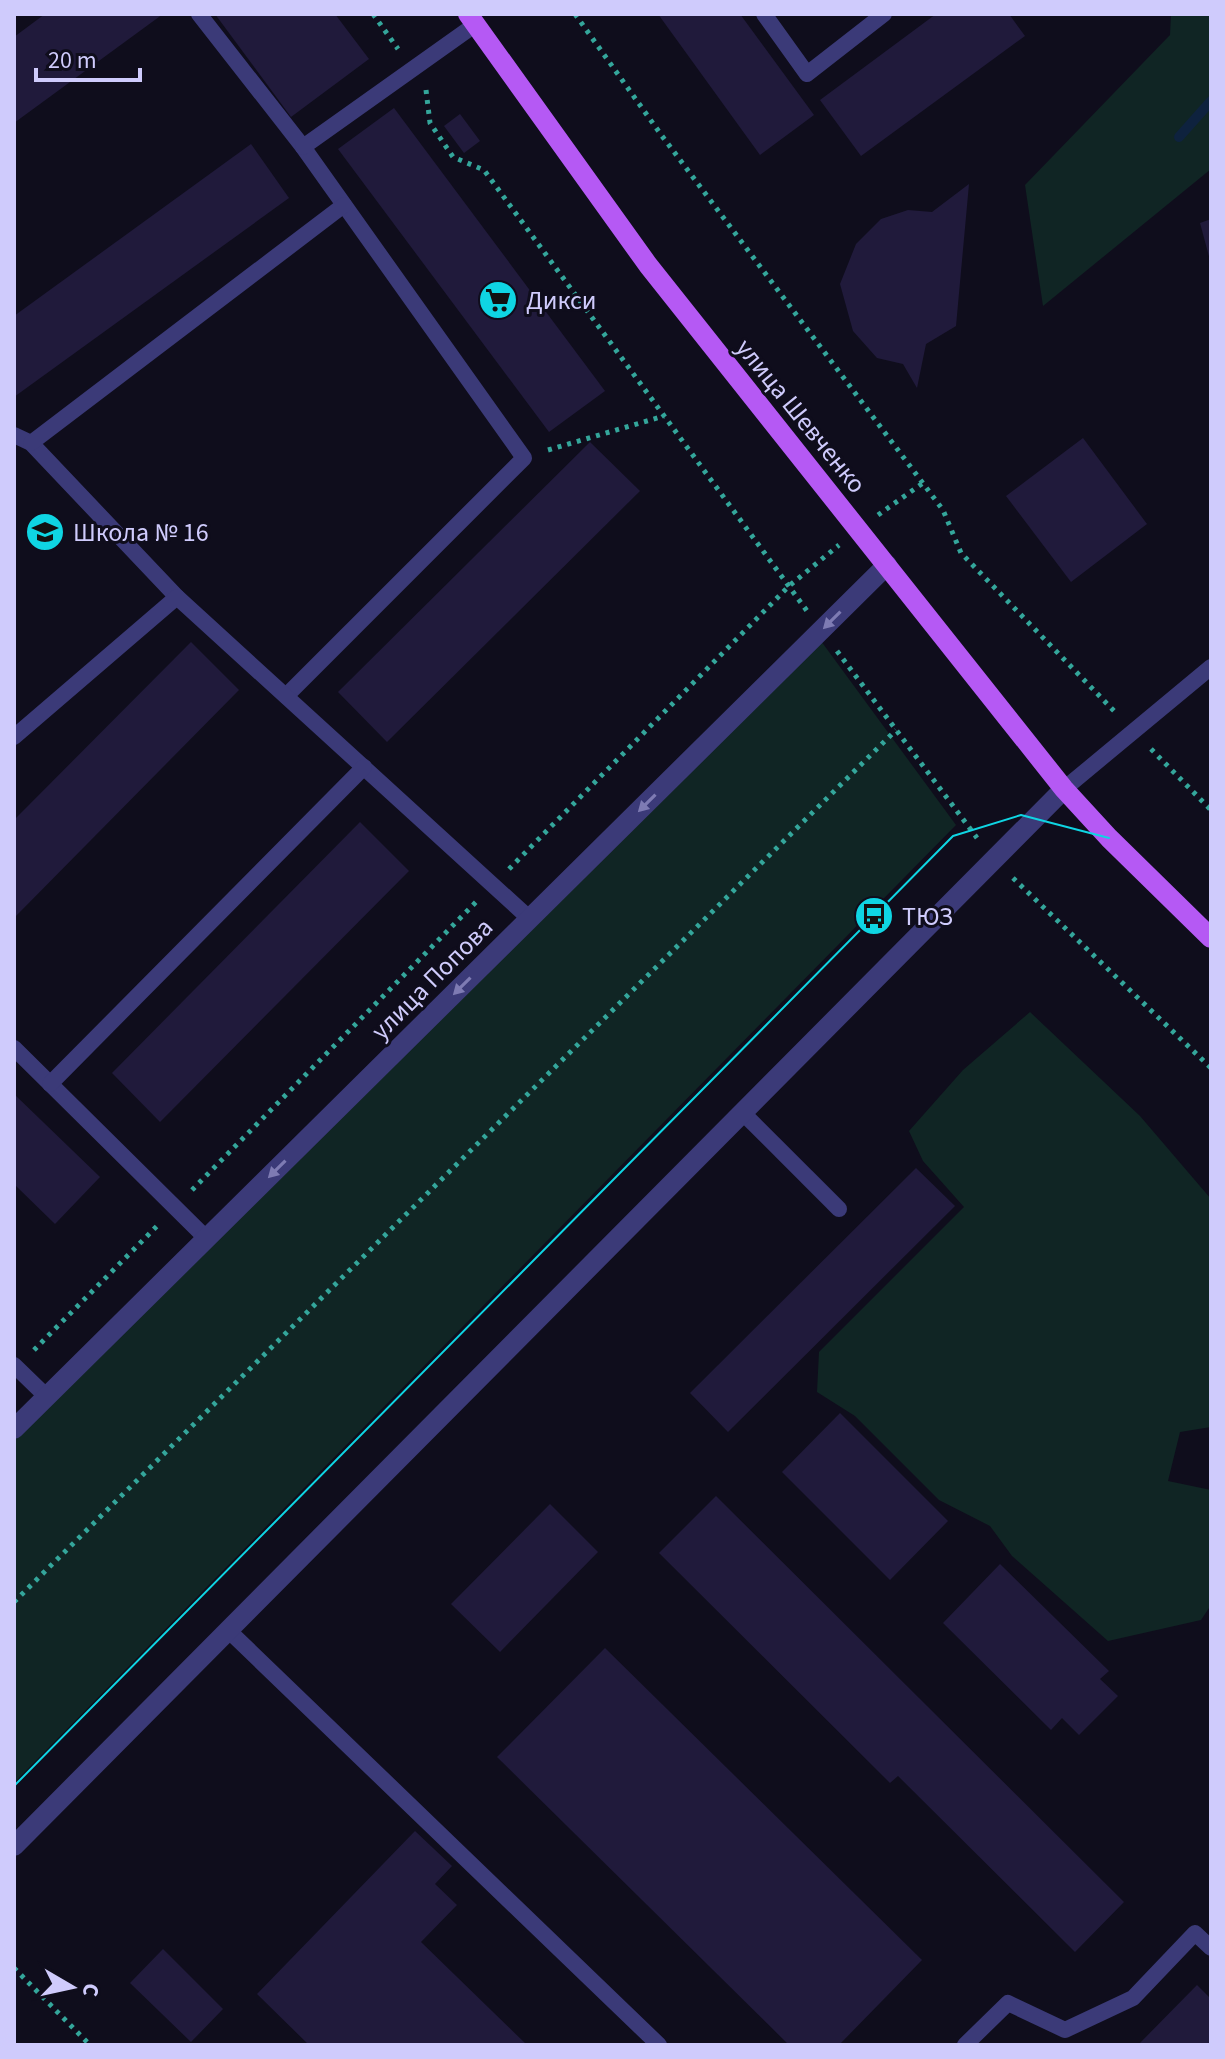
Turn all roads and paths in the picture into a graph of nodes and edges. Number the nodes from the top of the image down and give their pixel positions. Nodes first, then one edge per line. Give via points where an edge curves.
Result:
1 (199, 14) edge
2 (373, 14) edge
3 (575, 14) edge
4 (764, 14) edge
5 (884, 14) edge
6 (472, 19) edge
7 (410, 69) junction
8 (303, 147) junction
9 (344, 205) junction
10 (664, 416) junction
11 (14, 435) edge
12 (31, 443) junction
13 (524, 458) junction
14 (887, 565) junction
15 (789, 586) junction
16 (177, 597) junction
17 (822, 631) junction
18 (1211, 667) edge
19 (286, 696) junction
20 (896, 730) junction
21 (1134, 731) junction
22 (14, 737) edge
23 (364, 767) junction
24 (1064, 789) junction
25 (1211, 810) edge
26 (994, 861) junction
27 (493, 885) junction
28 (530, 919) junction
29 (1211, 938) edge
30 (14, 1048) edge
31 (1211, 1068) edge
32 (50, 1084) junction
33 (742, 1112) junction
34 (175, 1207) junction
35 (839, 1209) dead end
36 (207, 1239) junction
37 (15, 1366) edge
38 (47, 1397) junction
39 (14, 1429) edge
40 (14, 1602) edge
41 (228, 1630) junction
42 (14, 1846) edge
43 (1211, 1948) edge
44 (14, 1968) edge
45 (90, 2045) edge
46 (659, 2045) edge
47 (965, 2045) edge

1 - 8 lane
2 - 7 path
3 - 21 path via 943,510 961,553
4 - 5 lane via 807,74
6 - 7 lane
6 - 14 main road, улица Шевченко via 648,265
7 - 8 lane
7 - 10 path via 426,91 430,123 453,157 484,170
8 - 9 lane
9 - 12 lane
9 - 13 lane
10 - 13 path
10 - 15 path
11 - 12 lane
12 - 16 lane
13 - 19 lane
14 -> 17 street, улица Попова
14 - 24 main road, улица Шевченко
15 - 17 path
15 - 27 path
16 - 19 lane
16 - 22 lane
17 - 20 path
17 -> 28 street, улица Попова
18 - 21 lane
19 - 23 lane
20 - 26 path
20 - 40 path
21 - 24 lane
21 - 25 path
23 - 27 lane
23 - 32 lane
24 - 26 street
24 - 29 main road, улица Шевченко
26 - 31 path
26 - 33 street
27 - 28 lane
27 - 34 path
28 -> 36 street, улица Попова
30 - 32 lane
32 - 34 lane
33 - 35 lane
33 - 41 street
34 - 36 lane
34 - 37 path
36 - 38 street, улица Попова
37 - 38 lane
38 - 39 street, улица Попова
41 - 42 street
41 - 46 lane
43 - 47 lane via 1195,1933 1133,1998 1065,2030 1008,2003
44 - 45 path

